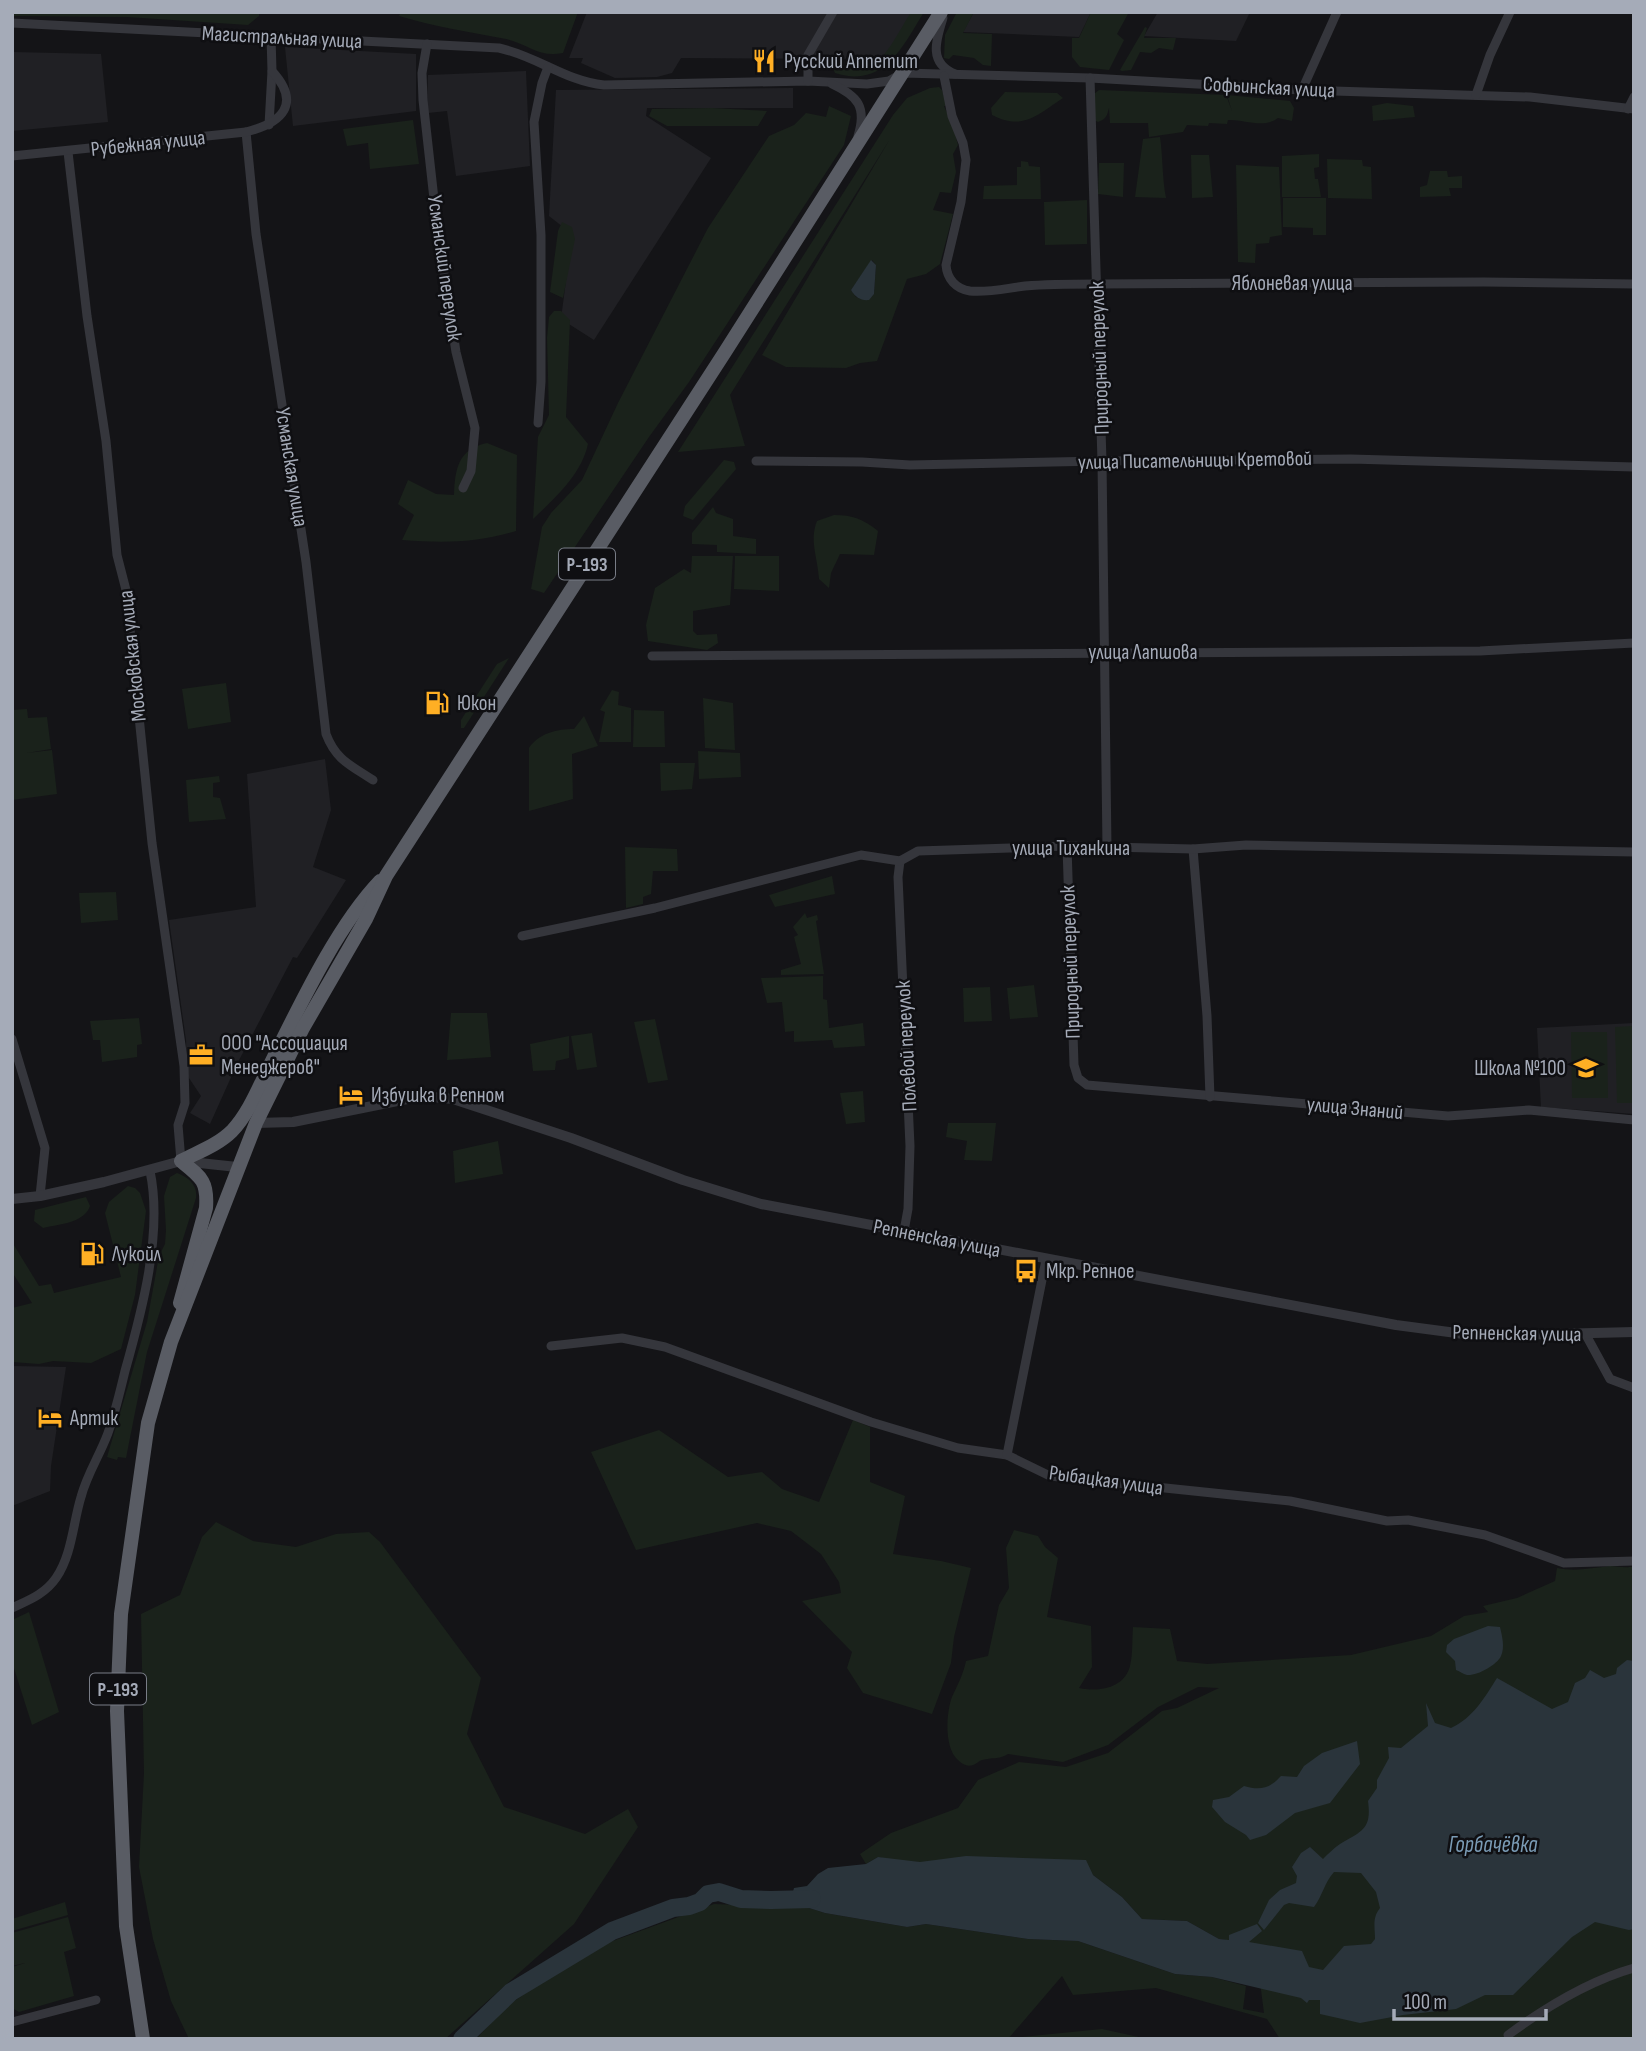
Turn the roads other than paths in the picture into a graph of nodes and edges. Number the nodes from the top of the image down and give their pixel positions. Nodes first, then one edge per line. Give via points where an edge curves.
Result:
1 (833, 12) edge
2 (943, 12) edge
3 (1337, 12) edge
4 (1510, 12) edge
5 (12, 23) edge
6 (271, 36) junction
7 (427, 44) junction
8 (548, 67) junction
9 (272, 71) junction
10 (903, 74) junction
11 (944, 76) junction
12 (974, 77) junction
13 (1090, 78) junction
14 (808, 82) junction
15 (828, 82) junction
16 (1302, 90) junction
17 (1476, 95) junction
18 (1634, 97) edge
19 (1631, 109) edge
20 (269, 125) junction
21 (246, 132) junction
22 (68, 152) junction
23 (12, 156) edge
24 (850, 157) junction
25 (1097, 284) junction
26 (1634, 284) edge
27 (538, 423) dead end
28 (756, 461) dead end
29 (1102, 461) junction
30 (1634, 467) edge
31 (463, 488) dead end
32 (1634, 643) edge
33 (1106, 652) junction
34 (652, 656) dead end
35 (373, 780) dead end
36 (1067, 846) junction
37 (1107, 848) junction
38 (1193, 849) junction
39 (1634, 852) edge
40 (900, 861) junction
41 (386, 876) junction
42 (522, 936) dead end
43 (12, 1039) edge
44 (1078, 1078) joint
45 (1210, 1097) junction
46 (1634, 1120) edge
47 (256, 1124) junction
48 (181, 1161) junction
49 (237, 1167) junction
50 (150, 1171) junction
51 (40, 1196) junction
52 (12, 1199) edge
53 (904, 1231) junction
54 (1046, 1260) junction
55 (1634, 1332) edge
56 (1586, 1335) junction
57 (171, 1342) junction
58 (551, 1346) dead end
59 (1634, 1388) edge
60 (1007, 1455) junction
61 (1634, 1561) edge
62 (12, 1608) edge
63 (1634, 1968) edge
64 (96, 2000) dead end
65 (12, 2022) edge
66 (1508, 2035) dead end
67 (143, 2039) edge

1 - 14 street via 808,55
2 - 10 highway, Р-193
2 - 12 street via 937,60 950,72
3 - 16 street
4 - 17 street
5 - 6 street, Магистральная улица
6 - 7 street, Магистральная улица
6 - 9 street
7 - 8 street, Магистральная улица via 499,48
7 - 31 street, Усманский переулок via 423,100 437,226 456,352 475,428 471,471
8 - 14 street, Магистральная улица via 575,80 604,85
8 - 27 street via 534,122 541,235
9 - 20 street
9 - 20 street, Рубежная улица via 281,81 286,107
10 - 11 street, Софьинская улица
10 - 15 street, Софьинская улица via 878,83
10 - 24 highway, Р-193
11 - 12 street, Софьинская улица
11 - 25 street, Яблоневая улица via 966,160 946,265 953,283 971,291
12 - 13 street, Софьинская улица
13 - 16 street, Софьинская улица
13 - 25 street, Природный переулок
14 - 15 street, Софьинская улица
15 - 24 street via 850,93 859,105 861,126
16 - 17 street, Софьинская улица
17 - 19 street, Софьинская улица
18 - 19 street
20 - 21 street, Рубежная улица
21 - 22 street, Рубежная улица
21 - 35 street, Усманская улица via 256,234 306,562 326,734 333,751
22 - 23 street, Рубежная улица
22 - 48 street, Московская улица via 107,441 117,555 126,590 152,844 184,1066 185,1103 178,1125
24 - 41 highway, Р-193
25 - 26 street, Яблоневая улица
25 - 29 street, Природный переулок
28 - 29 street, улица Писательницы Кретовой via 910,465
29 - 30 street, улица Писательницы Кретовой via 1351,459
29 - 33 street, Природный переулок
32 - 33 street, улица Лапшова via 1480,651
33 - 34 street, улица Лапшова
33 - 37 street, Природный переулок
36 - 37 street, улица Тиханкина
36 - 40 street, улица Тиханкина via 918,851
36 - 44 street, Природный переулок via 1072,1031
37 - 38 street, улица Тиханкина
38 - 39 street, улица Тиханкина via 1245,845
38 - 45 street
40 - 42 street, улица Тиханкина via 861,855 655,908
40 - 53 street, Полевой переулок via 911,1146
41 - 47 highway, Р-193
41 - 48 highway via 367,895 335,944 236,1127
43 - 51 street via 45,1148
44 - 45 street, улица Знаний via 1097,1087
45 - 46 street, улица Знаний via 1448,1116 1529,1110
47 - 49 highway, Р-193
47 - 53 street, Репненская улица via 293,1122 422,1096 453,1098 761,1204
48 - 49 street
48 - 50 street
48 - 57 highway via 204,1182 207,1197
49 - 57 highway, Р-193
50 - 51 street
50 - 62 street via 154,1223 148,1270 108,1433 81,1495 65,1561 56,1578 36,1597
51 - 52 street
53 - 54 street, Репненская улица
54 - 56 street, Репненская улица via 1396,1325 1479,1336
54 - 60 street
55 - 56 street, Репненская улица
56 - 59 street via 1610,1379
57 - 67 highway, Р-193 via 144,1448 121,1614 117,1711 126,1926
58 - 60 street, Рыбацкая улица via 622,1338 665,1347 871,1422 958,1448
60 - 61 street, Рыбацкая улица via 1050,1476 1290,1501 1387,1521 1408,1520 1485,1535 1564,1563
63 - 66 street via 1585,1987
64 - 65 street

